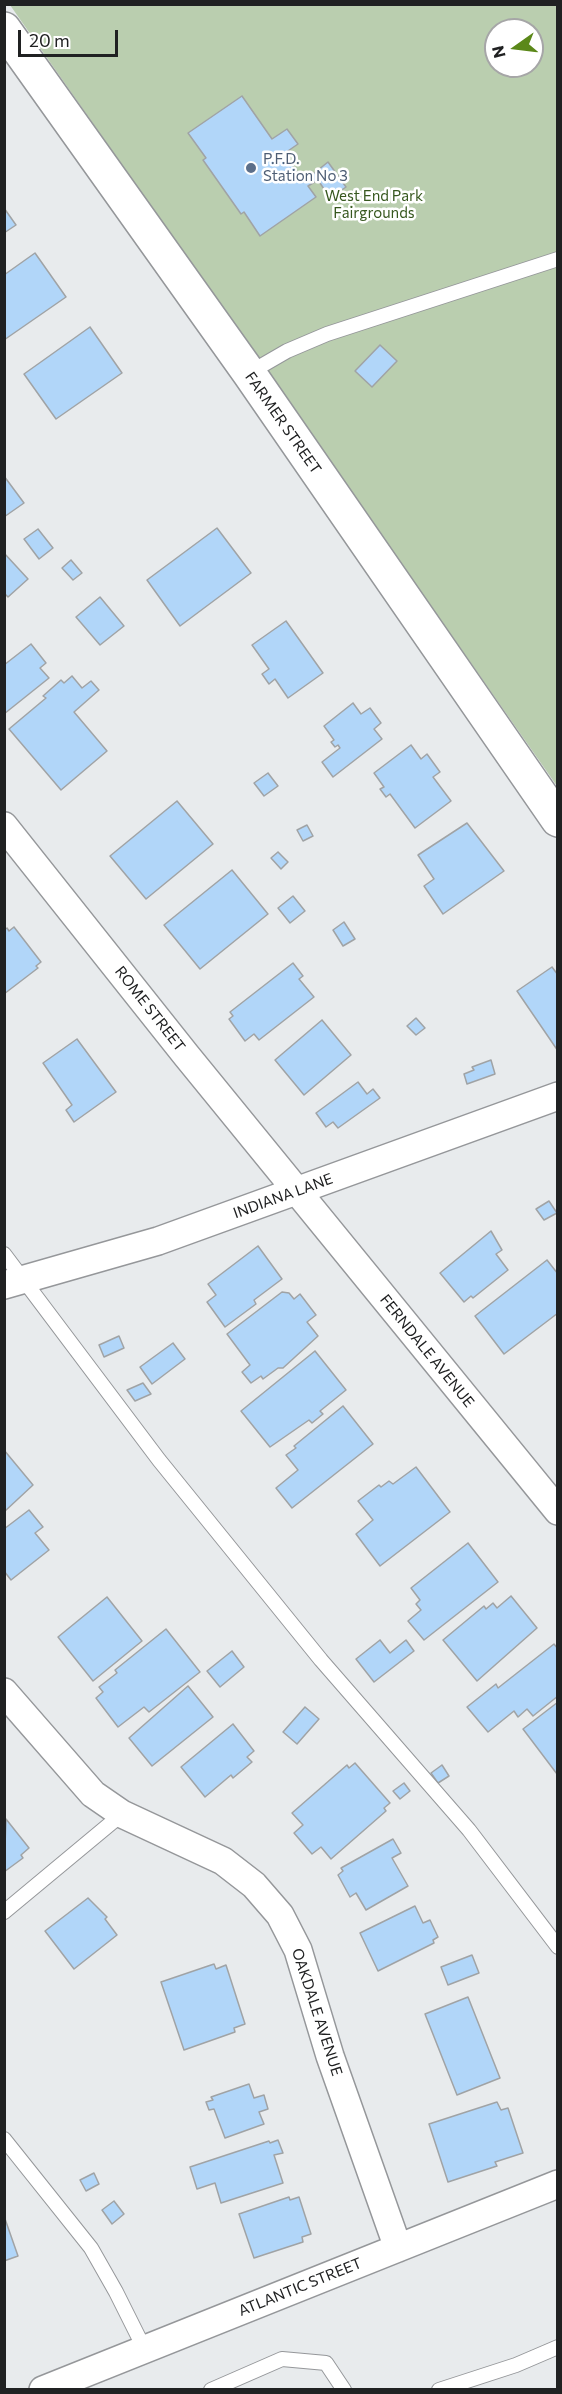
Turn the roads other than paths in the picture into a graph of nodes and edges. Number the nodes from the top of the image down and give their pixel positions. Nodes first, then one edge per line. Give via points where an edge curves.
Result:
1 (4, 29) edge
2 (558, 259) edge
3 (249, 373) junction
4 (558, 820) edge
5 (4, 826) edge
6 (558, 1096) edge
7 (297, 1191) junction
8 (4, 1254) edge
9 (13, 1283) edge
10 (558, 1511) edge
11 (4, 1692) edge
12 (122, 1814) junction
13 (4, 1912) edge
14 (558, 1947) edge
15 (4, 2139) edge
16 (558, 2184) edge
17 (398, 2248) junction
18 (558, 2347) edge
19 (144, 2348) junction
20 (43, 2390) edge
21 (211, 2390) edge
22 (344, 2390) edge
23 (438, 2390) edge

1 - 3 street, FARMER STREET
2 - 3 lane via 327,334
3 - 4 street, FARMER STREET
5 - 7 street, ROME STREET
6 - 7 street, INDIANA LANE
7 - 9 street, INDIANA LANE via 158,1241
7 - 10 street, FERNDALE AVENUE
8 - 9 lane
9 - 14 lane via 321,1660 469,1830
11 - 12 street, OAKDALE AVENUE via 83,1785
12 - 13 lane
12 - 17 street, OAKDALE AVENUE via 223,1861 254,1885 280,1915 298,1950 330,2056
15 - 19 lane via 91,2248
16 - 17 street, ATLANTIC STREET
17 - 19 street, ATLANTIC STREET
18 - 23 lane
19 - 20 street, ATLANTIC STREET
21 - 22 lane via 282,2359 326,2363

